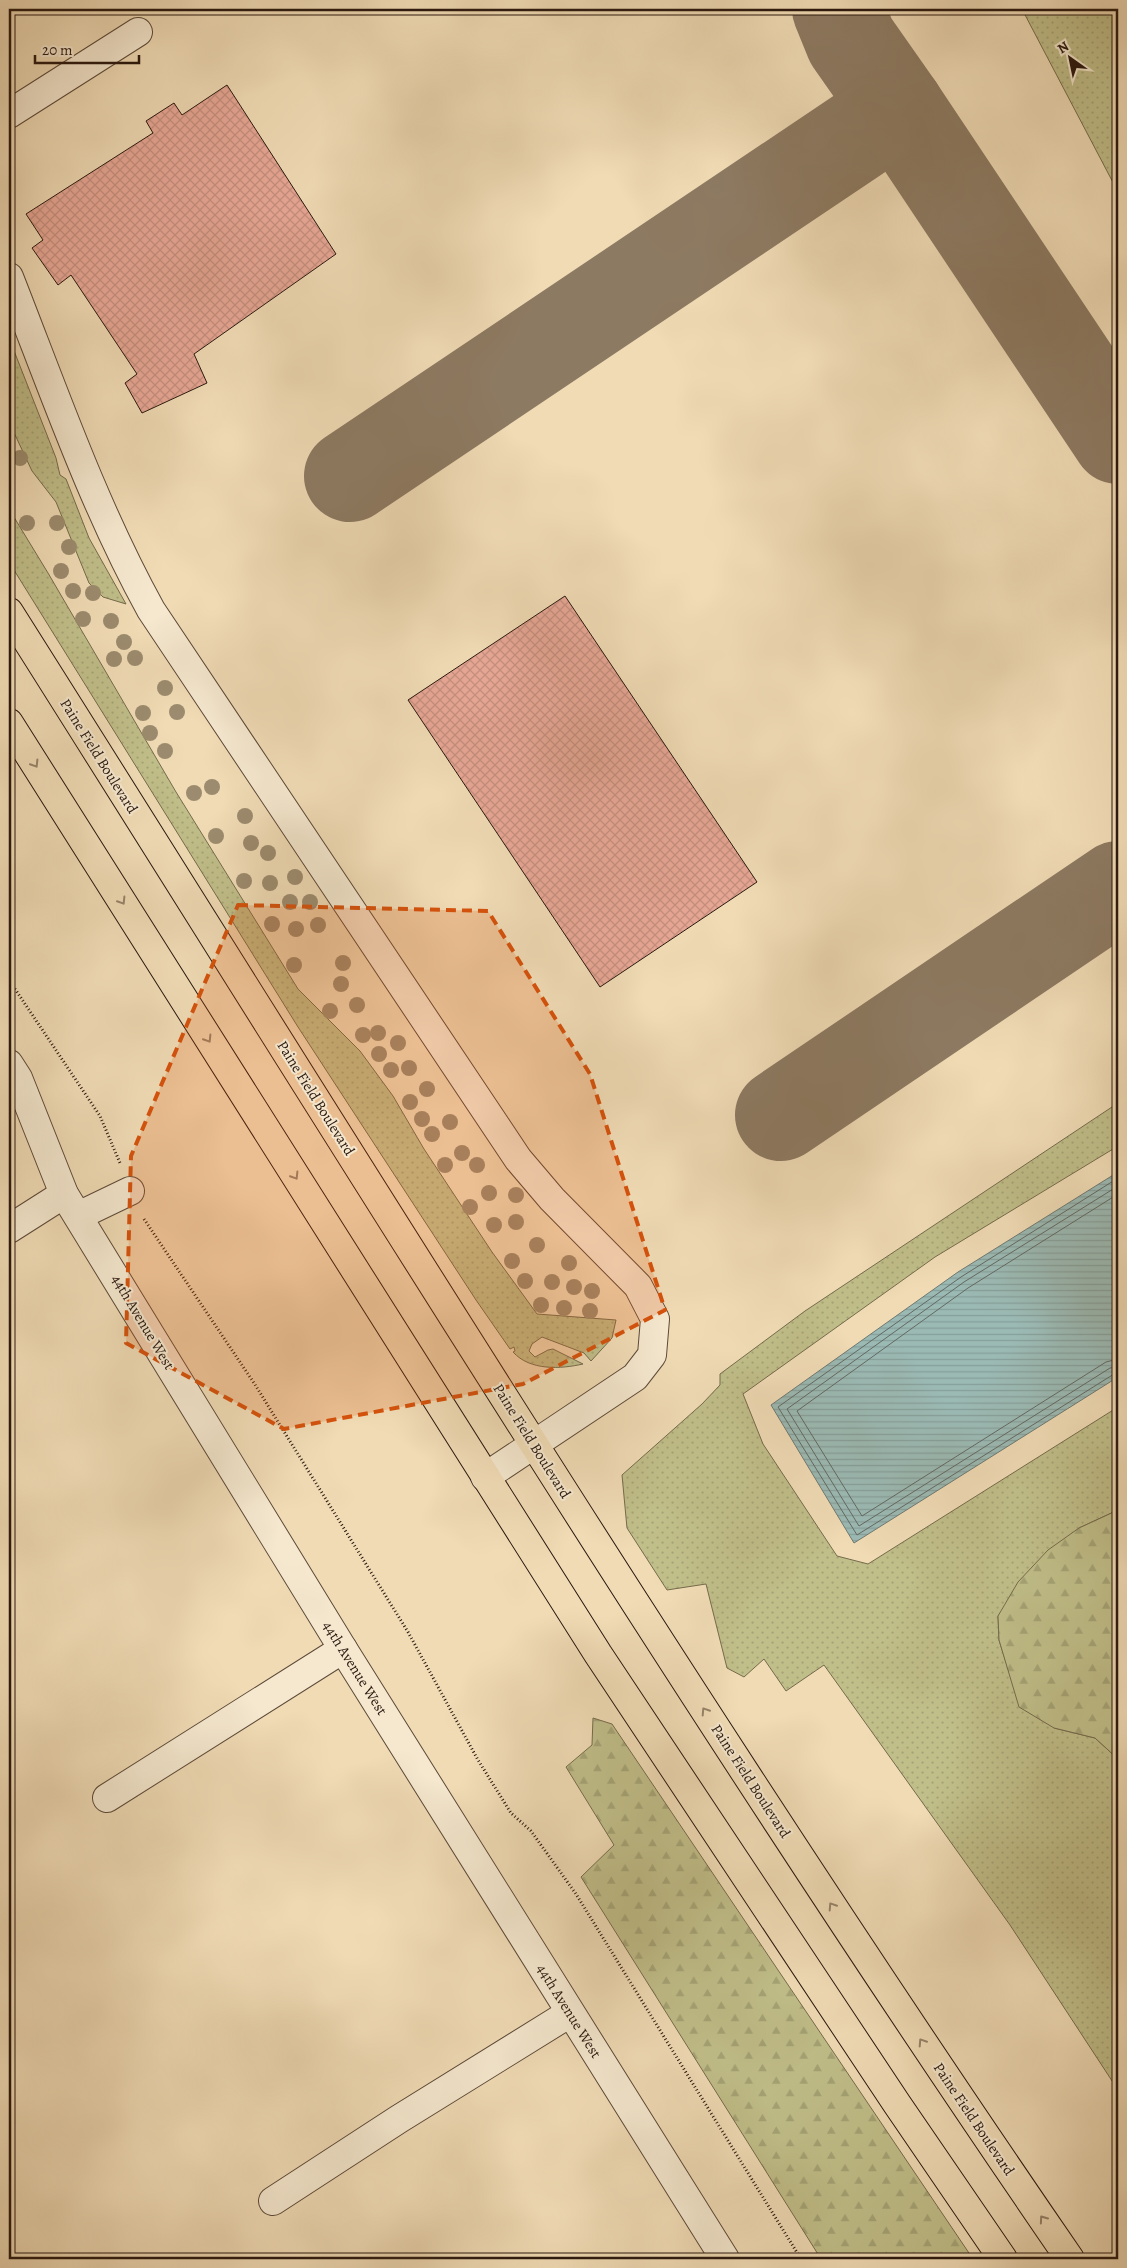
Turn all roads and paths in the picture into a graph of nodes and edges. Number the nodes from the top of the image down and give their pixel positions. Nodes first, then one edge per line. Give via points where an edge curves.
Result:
1 (138, 32) dead end
2 (9, 114) edge
3 (9, 277) edge
4 (9, 612) edge
5 (9, 723) edge
6 (9, 980) edge
7 (9, 1064) edge
8 (130, 1191) junction
9 (71, 1205) junction
10 (9, 1229) edge
11 (534, 1444) junction
12 (485, 1477) junction
13 (343, 1649) junction
14 (107, 1798) dead end
15 (570, 2013) junction
16 (273, 2201) dead end
17 (724, 2259) edge
18 (802, 2259) edge
19 (1003, 2259) edge
20 (1070, 2259) edge

1 - 2 street
3 - 11 street via 122,558 151,610 518,1159 552,1200 638,1286 656,1320 652,1355 635,1377
4 - 11 highway, Paine Field Boulevard
5 -> 12 highway
6 - 8 path via 100,1116
7 - 9 street, 44th Avenue West via 18,1078
8 - 9 street
8 - 18 path via 142,1215 254,1383 408,1632 478,1760 511,1812 531,1831 576,1894
9 - 10 street
9 - 13 street, 44th Avenue West
11 - 12 street
20 -> 11 highway, Paine Field Boulevard via 932,2057
12 - 19 highway via 598,1654
13 - 14 street
13 - 15 street, 44th Avenue West
15 - 16 street
15 - 17 street, 44th Avenue West

